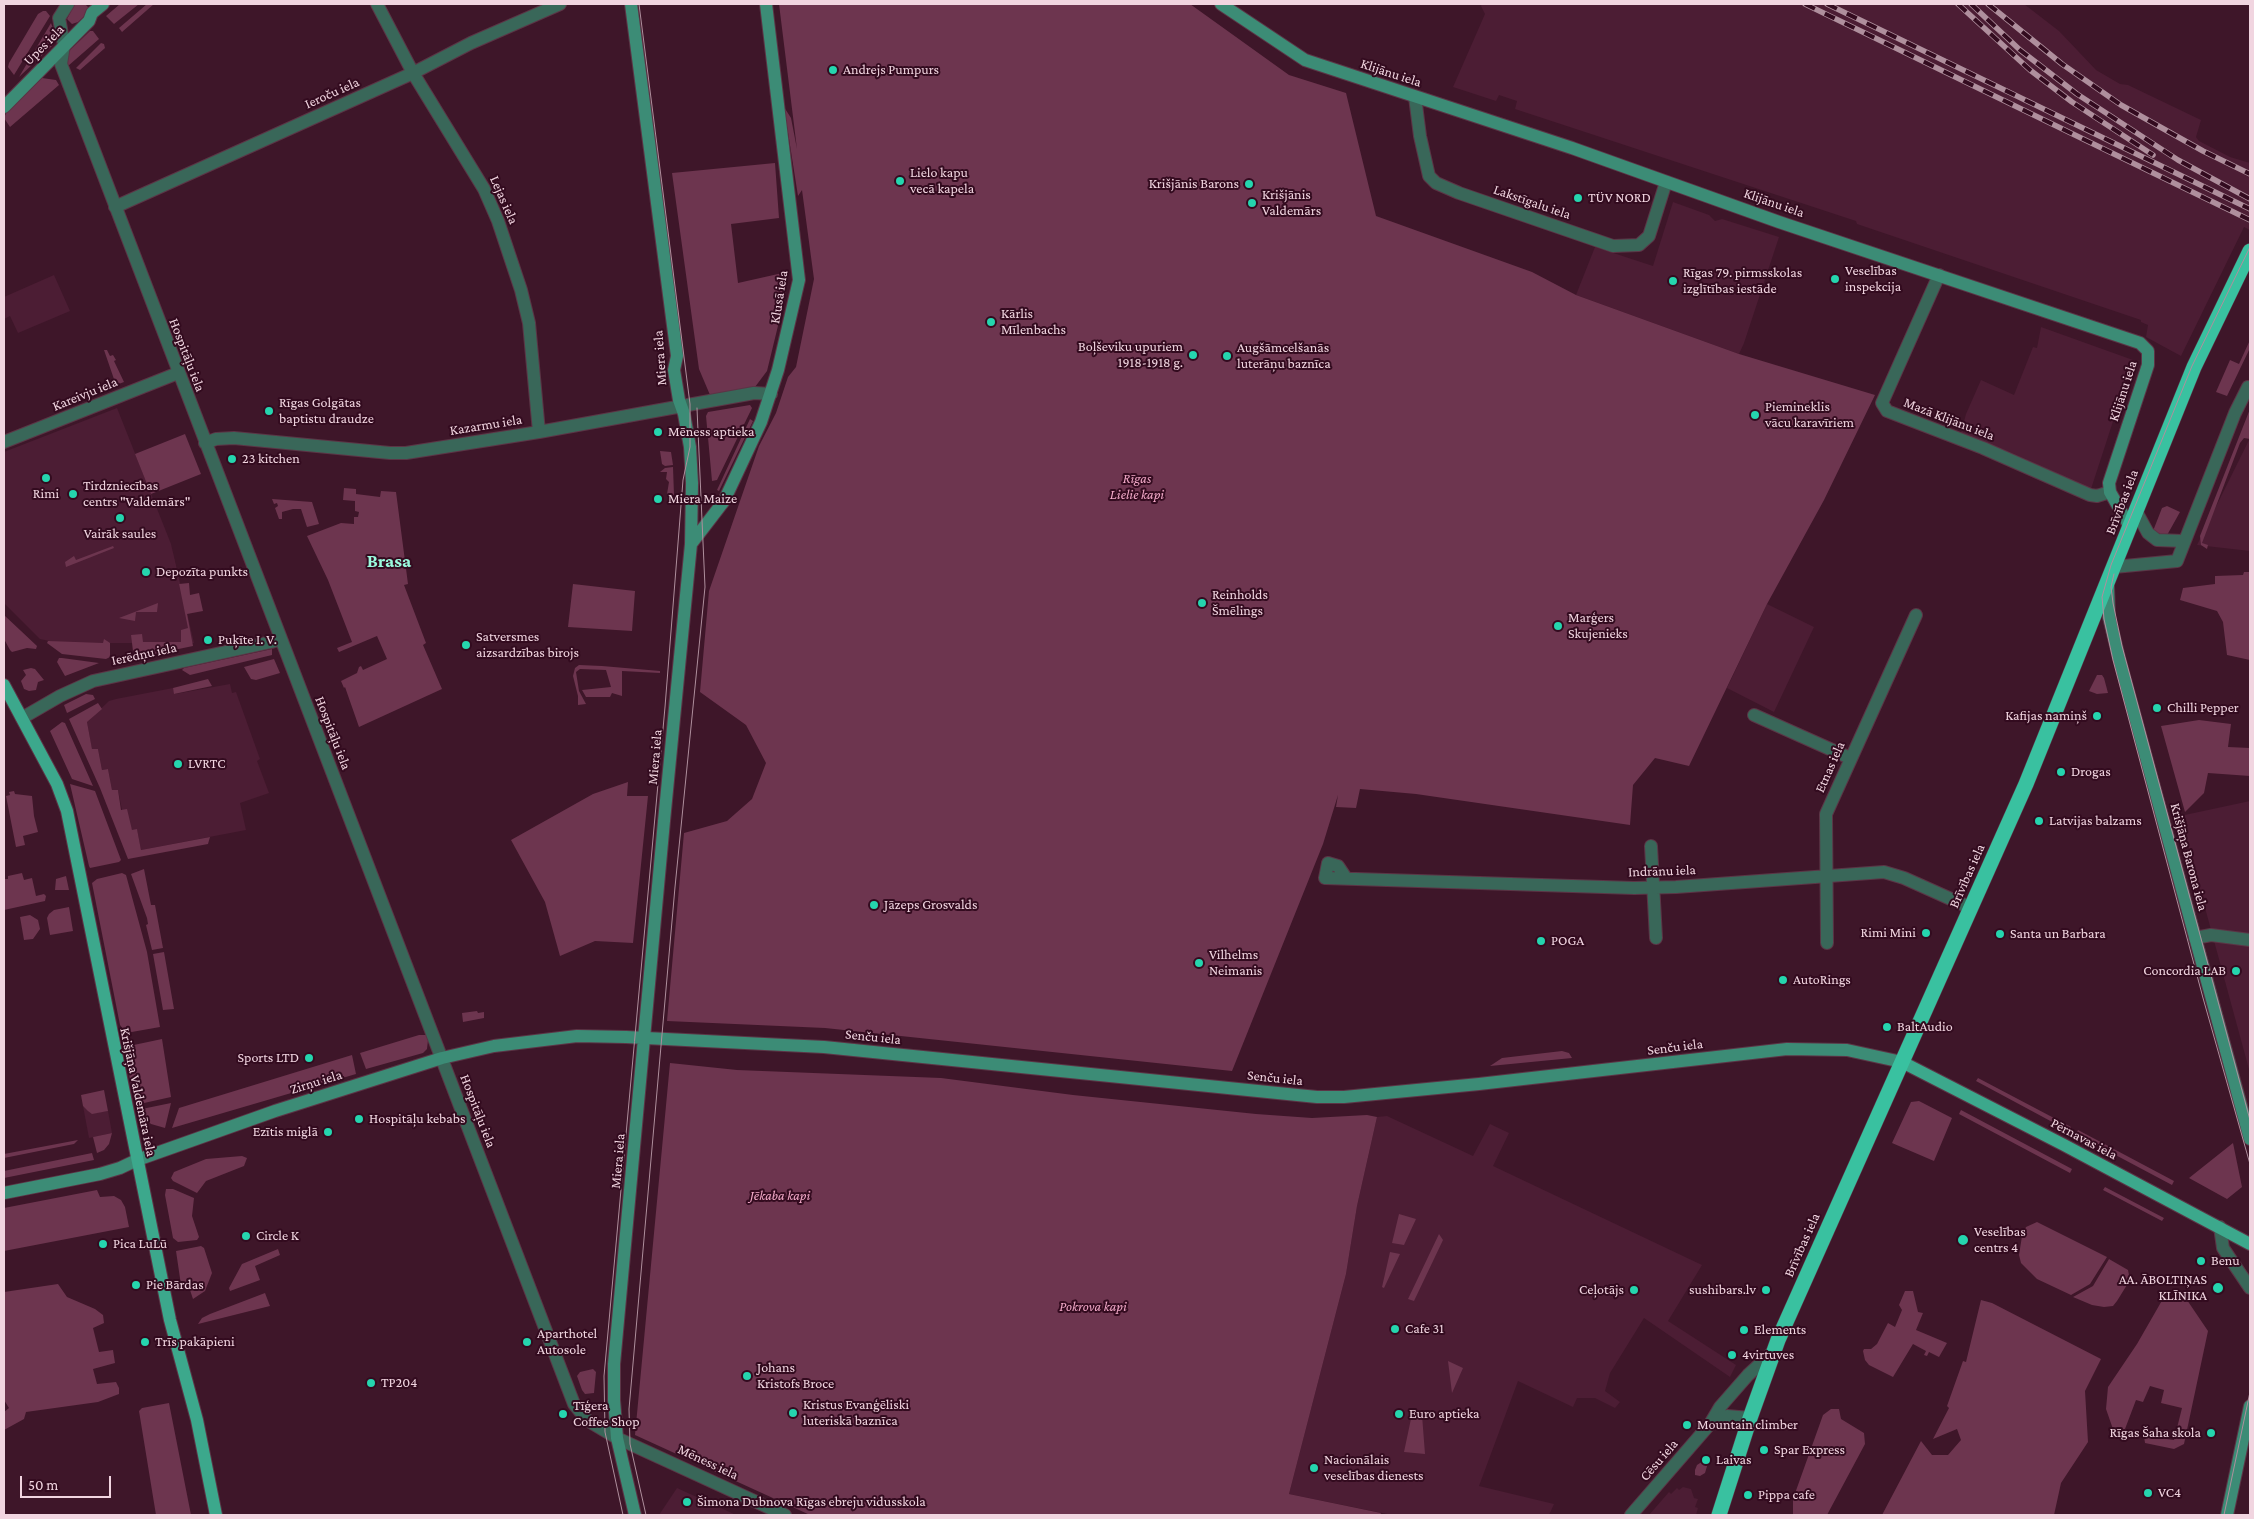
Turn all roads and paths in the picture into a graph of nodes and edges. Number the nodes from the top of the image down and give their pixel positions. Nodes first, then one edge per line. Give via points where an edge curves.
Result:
1 (68, 4) edge
2 (103, 4) edge
3 (377, 4) edge
4 (560, 4) edge
5 (631, 4) edge
6 (766, 4) edge
7 (1221, 4) edge
8 (64, 45) junction
9 (413, 73) junction
10 (1415, 97) junction
11 (4, 107) edge
12 (1666, 182) junction
13 (115, 208) junction
14 (2250, 251) edge
15 (1939, 275) junction
16 (178, 373) junction
17 (2250, 388) edge
18 (771, 394) junction
19 (680, 405) junction
20 (539, 432) junction
21 (4, 442) edge
22 (205, 444) junction
23 (2110, 492) junction
24 (2137, 508) junction
25 (2130, 527) junction
26 (2184, 541) junction
27 (691, 544) junction
28 (2111, 574) junction
29 (1916, 615) dead end
30 (280, 638) junction
31 (4, 686) edge
32 (1754, 715) dead end
33 (22, 718) junction
34 (1850, 758) junction
35 (1651, 846) dead end
36 (1826, 875) junction
37 (1346, 878) dead end
38 (1653, 888) junction
39 (1971, 908) junction
40 (1656, 938) dead end
41 (2195, 938) junction
42 (2250, 940) edge
43 (1828, 942) dead end
44 (644, 1038) junction
45 (442, 1058) junction
46 (1902, 1062) junction
47 (2250, 1139) edge
48 (137, 1160) junction
49 (4, 1193) edge
50 (2220, 1227) junction
51 (2250, 1244) edge
52 (2250, 1288) edge
53 (1773, 1352) junction
54 (2250, 1406) edge
55 (1750, 1418) junction
56 (1710, 1424) junction
57 (617, 1438) junction
58 (216, 1515) edge
59 (635, 1515) edge
60 (785, 1515) edge
61 (1631, 1515) edge
62 (1719, 1515) edge
63 (2227, 1515) edge

1 - 8 street, Hospitāļu iela via 59,18
2 - 8 street, Upes iela
3 - 9 street, Lejas iela
4 - 9 street, Ieroču iela via 470,43
5 - 19 street, Miera iela via 677,356 674,370
6 - 18 street, Klusā iela via 800,280
7 - 10 street, Klijānu iela via 1305,60
8 - 11 street, Upes iela
8 - 13 street, Hospitāļu iela via 61,64
9 - 13 street, Ieroču iela
9 - 20 street, Lejas iela via 484,189 509,250 529,323
10 - 12 street, Klijānu iela
10 - 12 street, Lakstīgalu iela via 1429,176 1436,183 1604,243 1625,247 1639,245 1649,236
12 - 15 street, Klijānu iela
13 - 16 street, Hospitāļu iela
14 - 24 highway, Brīvības iela via 2194,367
15 - 23 street, Klijānu iela via 2144,346 2149,357 2148,365 2112,471
15 - 23 street, Mazā Klijānu iela via 1882,403 1888,411 2090,495
16 - 21 street, Kareivju iela
16 - 22 street, Hospitāļu iela
17 - 26 street via 2234,413
18 - 19 street, Kazarmu iela via 754,393
18 - 27 street, Klusā iela via 724,501
19 - 20 street, Kazarmu iela
19 - 27 street, Miera iela via 690,456
20 - 22 street, Kazarmu iela via 390,454 234,438 216,439
22 - 30 street, Hospitāļu iela
23 - 25 street
24 - 25 highway, Brīvības iela
24 - 26 street via 2148,533 2157,540
25 - 28 highway, Brīvības iela
26 - 28 street via 2177,561
27 - 44 street, Miera iela
28 - 39 highway, Brīvības iela via 2026,784
28 - 41 street, Krišjāņa Barona iela via 2109,617
29 - 34 street, Etnas iela
30 - 33 street, Ierēdņu iela via 93,681
30 - 45 street, Hospitāļu iela
31 - 33 main road, Krišjāņa Valdemāra iela
32 - 34 street
33 - 48 main road, Krišjāņa Valdemāra iela via 57,784 67,811
34 - 36 street, Etnas iela via 1826,814
35 - 38 street
36 - 38 street, Indrānu iela
36 - 39 street, Indrānu iela via 1884,872
36 - 43 street, Etnas iela
37 - 38 street, Indrānu iela
38 - 40 street
39 - 46 highway, Brīvības iela
41 - 42 street via 2211,935
41 - 47 street, Krišjāņa Barona iela
44 - 45 street, Zirņu iela via 577,1036 538,1039
44 - 46 street, Senču iela via 824,1047 1317,1097 1479,1084 1787,1050 1847,1050
44 - 57 street, Miera iela via 614,1364
45 - 48 street, Zirņu iela via 275,1111
45 - 57 street, Hospitāļu iela via 574,1404 587,1420
46 - 50 main road, Pērnavas iela
46 - 53 highway, Brīvības iela
48 - 49 street, Zirņu iela via 100,1174
48 - 58 main road, Krišjāņa Valdemāra iela via 170,1320 197,1420
50 - 51 main road, Pērnavas iela
50 - 52 street via 2223,1248
53 - 55 highway, Brīvības iela
53 - 56 street, Cēsu iela via 1748,1375 1720,1407
54 - 63 street
55 - 56 street via 1727,1416
55 - 62 highway, Brīvības iela
56 - 61 street, Cēsu iela
57 - 59 street, Miera iela
57 - 60 street, Mēness iela

